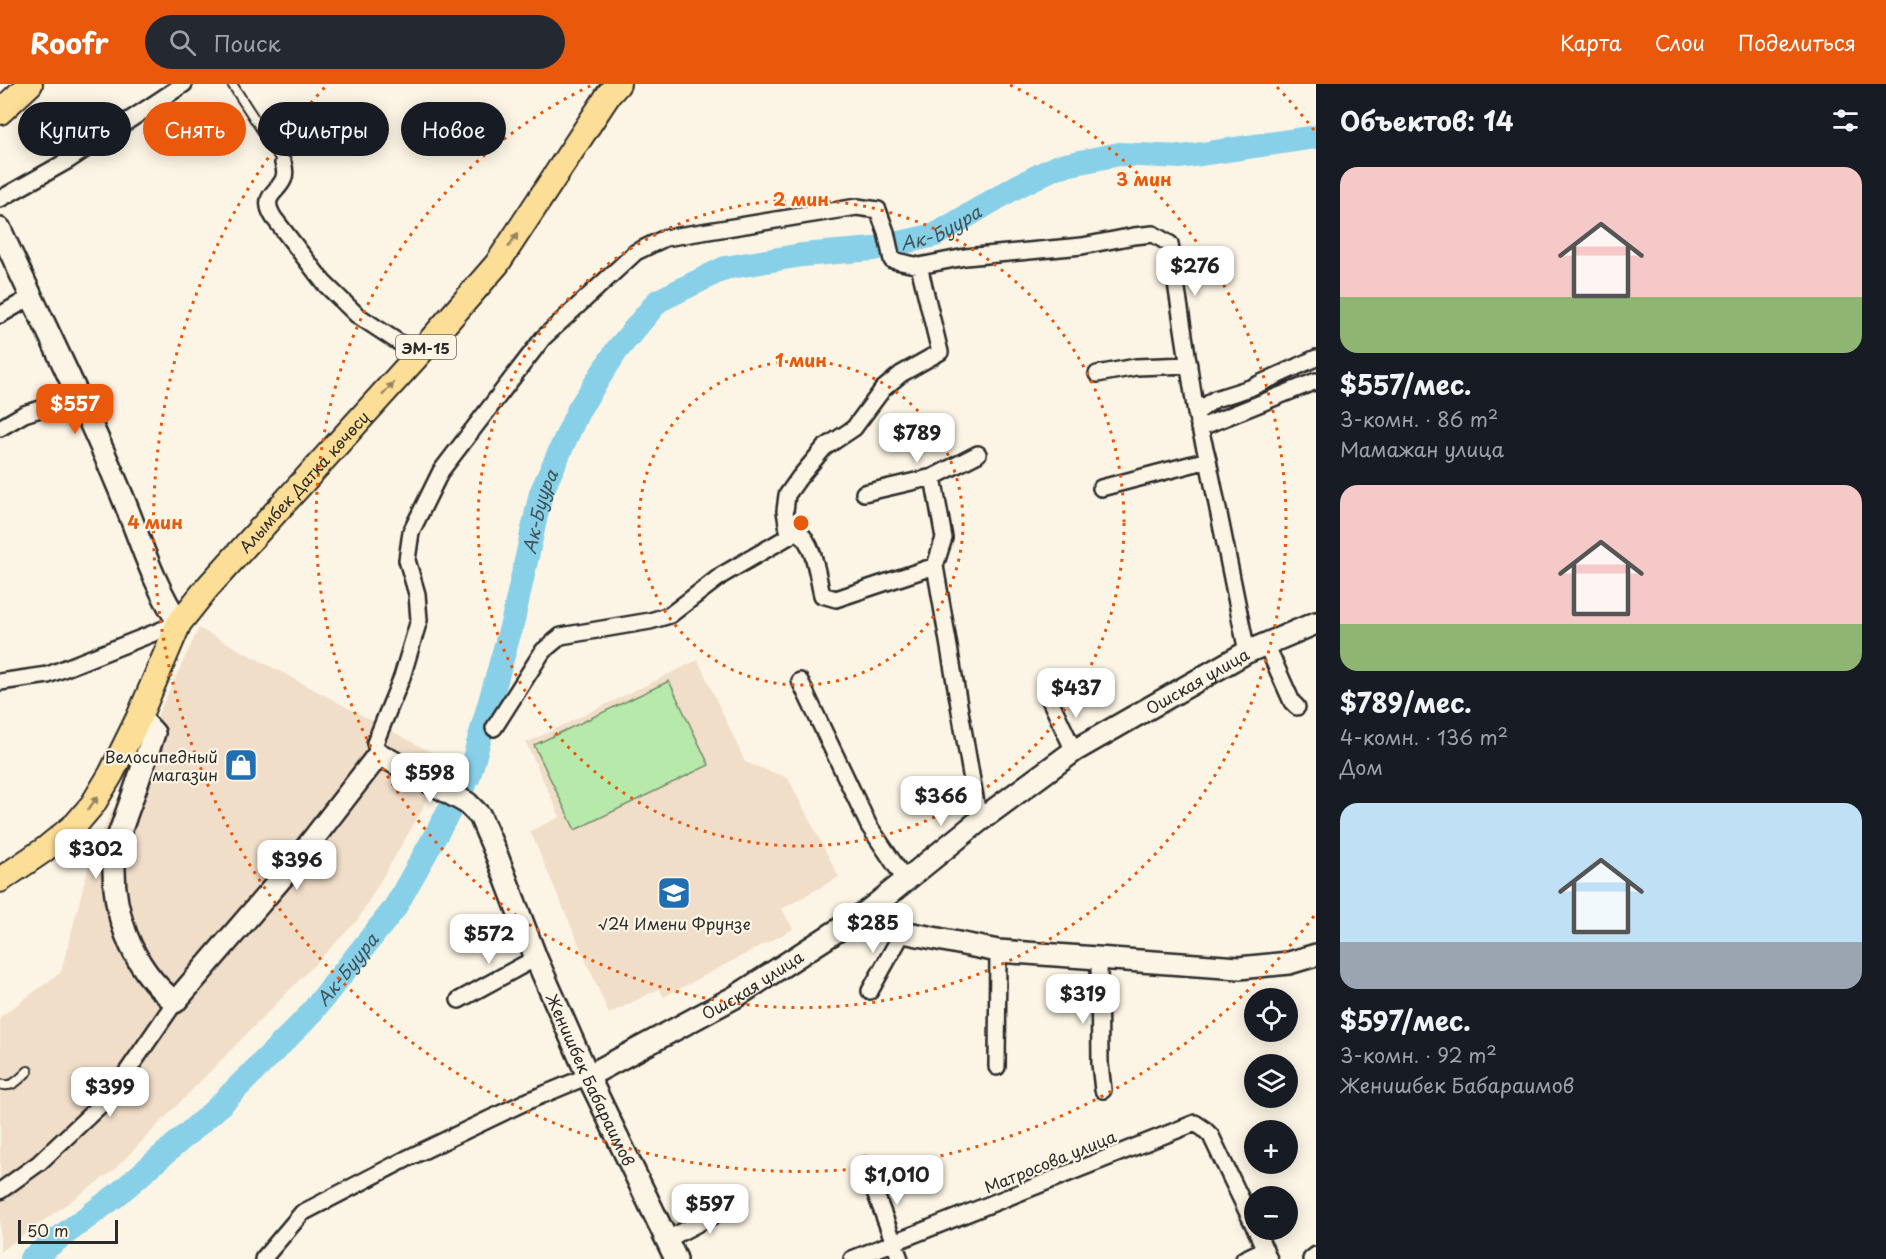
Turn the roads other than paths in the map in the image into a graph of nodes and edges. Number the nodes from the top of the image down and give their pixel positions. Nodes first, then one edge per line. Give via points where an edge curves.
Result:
1 (30, 84) edge
2 (183, 84) edge
3 (232, 84) edge
4 (618, 84) edge
5 (0, 112) edge
6 (283, 163) joint
7 (0, 199) edge
8 (0, 230) edge
9 (919, 266) junction
10 (31, 297) junction
11 (0, 315) edge
12 (418, 356) junction
13 (1316, 358) edge
14 (1189, 364) junction
15 (1097, 374) dead end
16 (1316, 381) edge
17 (79, 397) junction
18 (1198, 420) junction
19 (0, 428) edge
20 (978, 454) dead end
21 (1208, 460) junction
22 (933, 477) junction
23 (1101, 488) dead end
24 (864, 493) dead end
25 (789, 536) junction
26 (936, 566) junction
27 (179, 623) junction
28 (1316, 623) edge
29 (1256, 648) junction
30 (800, 681) dead end
31 (0, 682) edge
32 (1050, 700) dead end
33 (1297, 707) dead end
34 (139, 717) junction
35 (494, 728) dead end
36 (1074, 751) junction
37 (379, 754) junction
38 (979, 821) junction
39 (0, 880) edge
40 (906, 881) junction
41 (869, 910) junction
42 (903, 932) junction
43 (998, 951) junction
44 (1316, 955) edge
45 (1099, 957) junction
46 (536, 958) junction
47 (870, 991) dead end
48 (459, 1000) dead end
49 (175, 1002) junction
50 (997, 1067) dead end
51 (28, 1071) dead end
52 (588, 1076) junction
53 (0, 1084) edge
54 (1103, 1090) dead end
55 (865, 1165) dead end
56 (0, 1191) edge
57 (739, 1202) dead end
58 (1244, 1205) edge
59 (666, 1240) junction
60 (1261, 1240) edge
61 (893, 1243) junction
62 (1267, 1254) edge
63 (1316, 1256) edge
64 (263, 1259) edge
65 (676, 1259) edge
66 (852, 1259) edge
67 (900, 1259) edge
68 (1244, 1259) edge
69 (1311, 1259) edge

1 - 5 main road
2 - 7 street via 69,160
3 - 6 lane
12 -> 4 main road, Алымбек Датка көчөсү / ЭМ-15 via 497,264
6 - 12 street via 285,178 268,200 267,208 324,283 357,315
8 - 10 street
9 - 14 street via 1153,234 1170,244
9 - 25 street via 940,352 901,374 884,389 854,428 824,448 799,478 787,495
9 - 37 street via 892,261 878,210 857,207 665,238 636,252 543,338 441,471 411,531 407,560 417,594 419,620 402,677 375,744
10 - 11 street
10 - 17 street
27 -> 12 main road, Алымбек Датка көчөсү / ЭМ-15
13 - 18 street via 1215,399
14 - 15 street
14 - 18 street
16 - 18 street
17 - 19 street via 24,414
17 - 27 street via 163,599
18 - 21 street
20 - 22 street
21 - 23 street
21 - 29 street
22 - 24 street
22 - 26 street via 944,538
25 - 26 street via 798,531 805,537 822,595 828,598 836,599
25 - 35 street via 722,575 670,615 561,636 543,651
26 - 38 street
27 - 31 street via 48,675
27 - 34 main road, Алымбек Датка көчөсү
28 - 29 street, Ошская улица
29 - 33 street
29 - 36 street, Ошская улица
30 - 40 street via 869,826
32 - 36 street
39 -> 34 main road, Алымбек Датка көчөсү via 76,824 111,774
34 - 49 street via 154,733 115,849 116,888 120,918 130,946 160,991
36 - 38 street, Ошская улица
37 - 46 street, Женишбек Бабараимов via 467,802 480,816
37 - 49 street via 293,865
38 - 40 street, Ошская улица
40 - 41 street, Ошская улица
41 - 42 street
41 - 52 street, Ошская улица via 735,997
42 - 43 street
42 - 47 street
43 - 45 street
43 - 50 street
44 - 45 street via 1289,963 1239,968
45 - 54 street
46 - 48 street
46 - 52 street, Женишбек Бабараимов
49 - 56 street via 111,1095 39,1163
51 - 53 lane via 13,1085
52 - 59 street, Женишбек Бабараимов
52 - 64 street, Ошская улица via 406,1159 302,1213
55 - 61 street
57 - 59 street
58 - 61 street, Матросова улица via 1211,1136 1196,1123
59 - 65 street, Женишбек Бабараимов
60 - 62 street
61 - 66 street, Матросова улица
61 - 67 street
62 - 68 street
63 - 69 street

